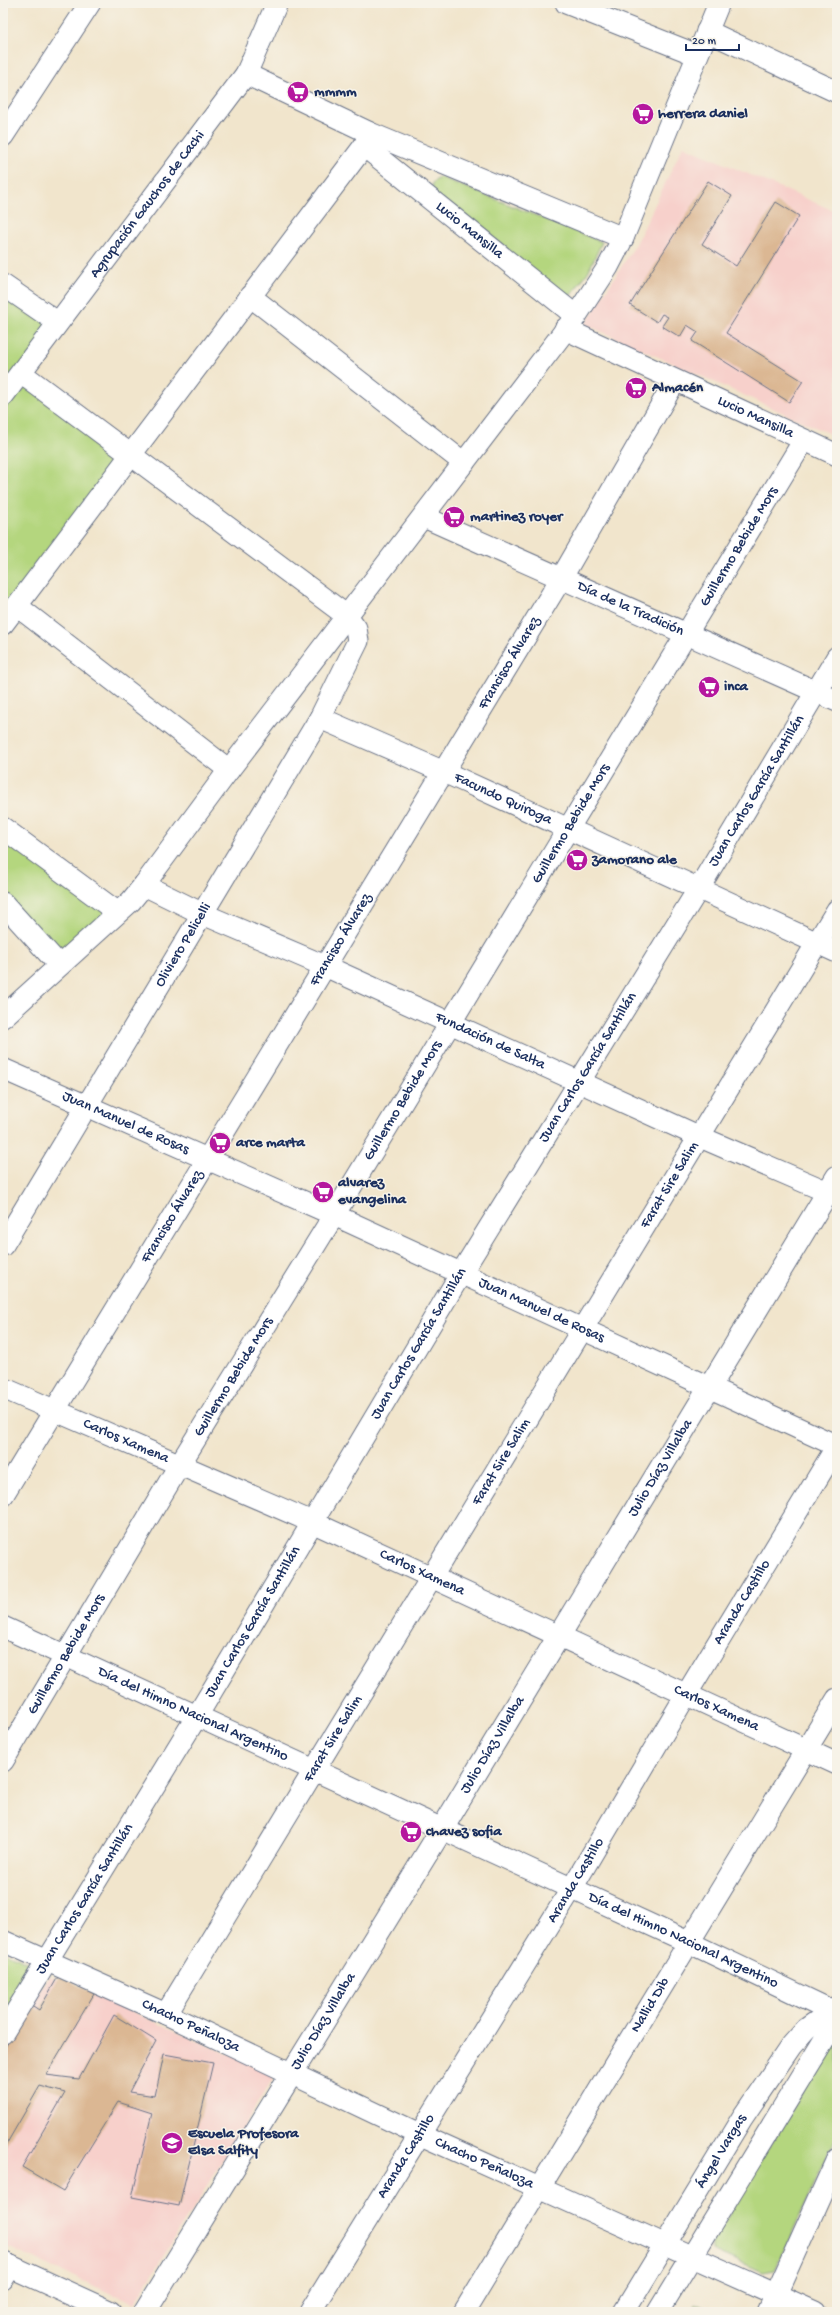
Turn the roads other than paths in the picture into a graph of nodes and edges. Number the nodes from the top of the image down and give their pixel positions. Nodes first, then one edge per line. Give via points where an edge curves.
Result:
1 (90, 3) edge
2 (277, 3) edge
3 (566, 3) edge
4 (719, 3) edge
5 (707, 30) junction
6 (697, 55) junction
7 (246, 74) junction
8 (837, 92) edge
9 (3, 136) edge
10 (367, 139) junction
11 (623, 238) junction
12 (3, 285) edge
13 (250, 296) junction
14 (57, 322) junction
15 (570, 322) junction
16 (21, 373) junction
17 (675, 381) junction
18 (3, 396) edge
19 (804, 440) junction
20 (129, 454) junction
21 (837, 455) edge
22 (464, 463) junction
23 (424, 517) junction
24 (562, 577) junction
25 (16, 606) junction
26 (347, 616) junction
27 (3, 624) edge
28 (688, 633) junction
29 (837, 657) edge
30 (815, 692) junction
31 (837, 701) edge
32 (320, 718) junction
33 (229, 770) junction
34 (444, 772) junction
35 (3, 828) edge
36 (567, 828) junction
37 (144, 884) junction
38 (699, 888) junction
39 (3, 904) edge
40 (837, 910) edge
41 (118, 912) junction
42 (203, 914) junction
43 (818, 943) junction
44 (837, 952) edge
45 (59, 966) junction
46 (325, 966) junction
47 (3, 1017) edge
48 (449, 1024) junction
49 (3, 1069) edge
50 (580, 1081) junction
51 (86, 1106) junction
52 (698, 1136) junction
53 (207, 1159) junction
54 (834, 1188) edge
55 (334, 1215) junction
56 (3, 1245) edge
57 (460, 1275) junction
58 (582, 1330) junction
59 (709, 1386) junction
60 (3, 1388) edge
61 (54, 1411) junction
62 (837, 1446) edge
63 (180, 1464) junction
64 (3, 1496) edge
65 (312, 1522) junction
66 (429, 1578) junction
67 (3, 1627) edge
68 (558, 1637) junction
69 (66, 1656) junction
70 (686, 1695) junction
71 (837, 1699) edge
72 (197, 1716) junction
73 (806, 1750) junction
74 (3, 1761) edge
75 (837, 1764) edge
76 (313, 1771) junction
77 (442, 1829) junction
78 (572, 1888) junction
79 (3, 1941) edge
80 (688, 1942) junction
81 (47, 1961) junction
82 (166, 2014) junction
83 (835, 2015) edge
84 (3, 2033) edge
85 (292, 2072) junction
86 (419, 2134) junction
87 (837, 2159) edge
88 (538, 2188) junction
89 (664, 2246) junction
90 (690, 2258) junction
91 (6, 2269) edge
92 (771, 2304) edge
93 (110, 2312) edge
94 (145, 2312) edge
95 (310, 2312) edge
96 (464, 2312) edge
97 (624, 2312) edge
98 (658, 2312) edge
99 (815, 2312) edge

1 - 9 street
2 - 7 street, Agrupación Gauchos de Cachi
3 - 6 street
4 - 5 street
5 - 6 street
5 - 8 street
6 - 11 street
7 - 10 street
7 - 14 street, Agrupación Gauchos de Cachi
10 - 11 street
10 - 13 street
10 - 15 street, Lucio Mansilla
11 - 15 street via 608,266
12 - 14 street
13 - 20 street
13 - 22 street
14 - 16 street, Agrupación Gauchos de Cachi
15 - 17 street, Lucio Mansilla
15 - 22 street
16 - 18 street, Agrupación Gauchos de Cachi
16 - 20 street
17 - 19 street, Lucio Mansilla
17 - 24 street, Francisco Álvarez
19 - 21 street, Lucio Mansilla
19 - 28 street, Guillermo Bebide Mors
20 - 25 street
20 - 26 street
22 - 23 street
23 - 24 street, Día de la Tradición
23 - 26 street
24 - 28 street, Día de la Tradición
24 - 34 street, Francisco Álvarez
25 - 27 street
25 - 33 street
26 - 32 street, Oliviero Pelicelli via 356,628 358,641
26 - 33 street
28 - 30 street, Día de la Tradición
28 - 36 street, Guillermo Bebide Mors
29 - 30 street, Juan Carlos García Santillán
30 - 31 street, Día de la Tradición
30 - 38 street, Juan Carlos García Santillán
32 - 34 street, Facundo Quiroga
32 - 42 street, Oliviero Pelicelli
33 - 37 street
34 - 36 street, Facundo Quiroga
34 - 46 street, Francisco Álvarez
35 - 41 street
36 - 38 street, Facundo Quiroga
36 - 48 street, Guillermo Bebide Mors
37 - 41 street
37 - 42 street, Fundación de Salta
38 - 43 street, Facundo Quiroga
38 - 50 street, Juan Carlos García Santillán
39 - 45 street
40 - 43 street, Farat Sire Salim
41 - 45 street
42 - 46 street, Fundación de Salta
42 - 51 street, Oliviero Pelicelli
43 - 44 street, Facundo Quiroga
43 - 52 street, Farat Sire Salim
45 - 47 street
46 - 48 street, Fundación de Salta
46 - 53 street, Francisco Álvarez
48 - 50 street, Fundación de Salta
48 - 55 street, Guillermo Bebide Mors
49 - 51 street, Juan Manuel de Rosas
50 - 52 street, Fundación de Salta
50 - 57 street, Juan Carlos García Santillán
51 - 53 street, Juan Manuel de Rosas
51 - 56 street, Oliviero Pelicelli
52 - 54 street, Fundación de Salta
52 - 58 street, Farat Sire Salim
53 - 55 street, Juan Manuel de Rosas
53 - 61 street, Francisco Álvarez
54 - 59 street, Julio Díaz Villalba
55 - 57 street, Juan Manuel de Rosas
55 - 63 street, Guillermo Bebide Mors
57 - 58 street, Juan Manuel de Rosas
57 - 65 street, Juan Carlos García Santillán
58 - 59 street, Juan Manuel de Rosas
58 - 66 street, Farat Sire Salim
59 - 62 street, Juan Manuel de Rosas
59 - 68 street, Julio Díaz Villalba
60 - 61 street, Carlos Xamena
61 - 63 street, Carlos Xamena
61 - 64 street, Francisco Álvarez
62 - 70 street, Aranda Castillo
63 - 65 street, Carlos Xamena
63 - 69 street, Guillermo Bebide Mors
65 - 66 street, Carlos Xamena
65 - 72 street, Juan Carlos García Santillán
66 - 68 street, Carlos Xamena
66 - 76 street, Farat Sire Salim
67 - 69 street, Día del Himno Nacional Argentino
68 - 70 street, Carlos Xamena
68 - 77 street, Julio Díaz Villalba
69 - 72 street, Día del Himno Nacional Argentino
69 - 74 street, Guillermo Bebide Mors
70 - 73 street, Carlos Xamena
70 - 78 street, Aranda Castillo
71 - 73 street, Nallid Dib
72 - 76 street, Día del Himno Nacional Argentino
72 - 81 street, Juan Carlos García Santillán
73 - 75 street, Carlos Xamena
73 - 80 street, Nallid Dib
76 - 77 street, Día del Himno Nacional Argentino
76 - 82 street, Farat Sire Salim
77 - 78 street, Día del Himno Nacional Argentino
77 - 85 street, Julio Díaz Villalba
78 - 80 street, Día del Himno Nacional Argentino
78 - 86 street, Aranda Castillo
79 - 81 street, Chacho Peñaloza
80 - 83 street, Día del Himno Nacional Argentino via 824,2007
80 - 88 street, Nallid Dib
81 - 82 street, Chacho Peñaloza
81 - 84 street, Juan Carlos García Santillán
82 - 85 street, Chacho Peñaloza
83 - 89 street, Ángel Vargas via 806,2029 791,2046 742,2118
83 - 90 street, Ángel Vargas
85 - 86 street, Chacho Peñaloza
85 - 94 street, Julio Díaz Villalba
86 - 88 street, Chacho Peñaloza
86 - 95 street, Aranda Castillo
87 - 92 street
88 - 89 street, Chacho Peñaloza
88 - 96 street, Nallid Dib
89 - 90 street, Chacho Peñaloza
89 - 97 street, Ángel Vargas
90 - 92 street, Chacho Peñaloza
90 - 98 street, Ángel Vargas
91 - 93 street
92 - 99 street, Chacho Peñaloza

